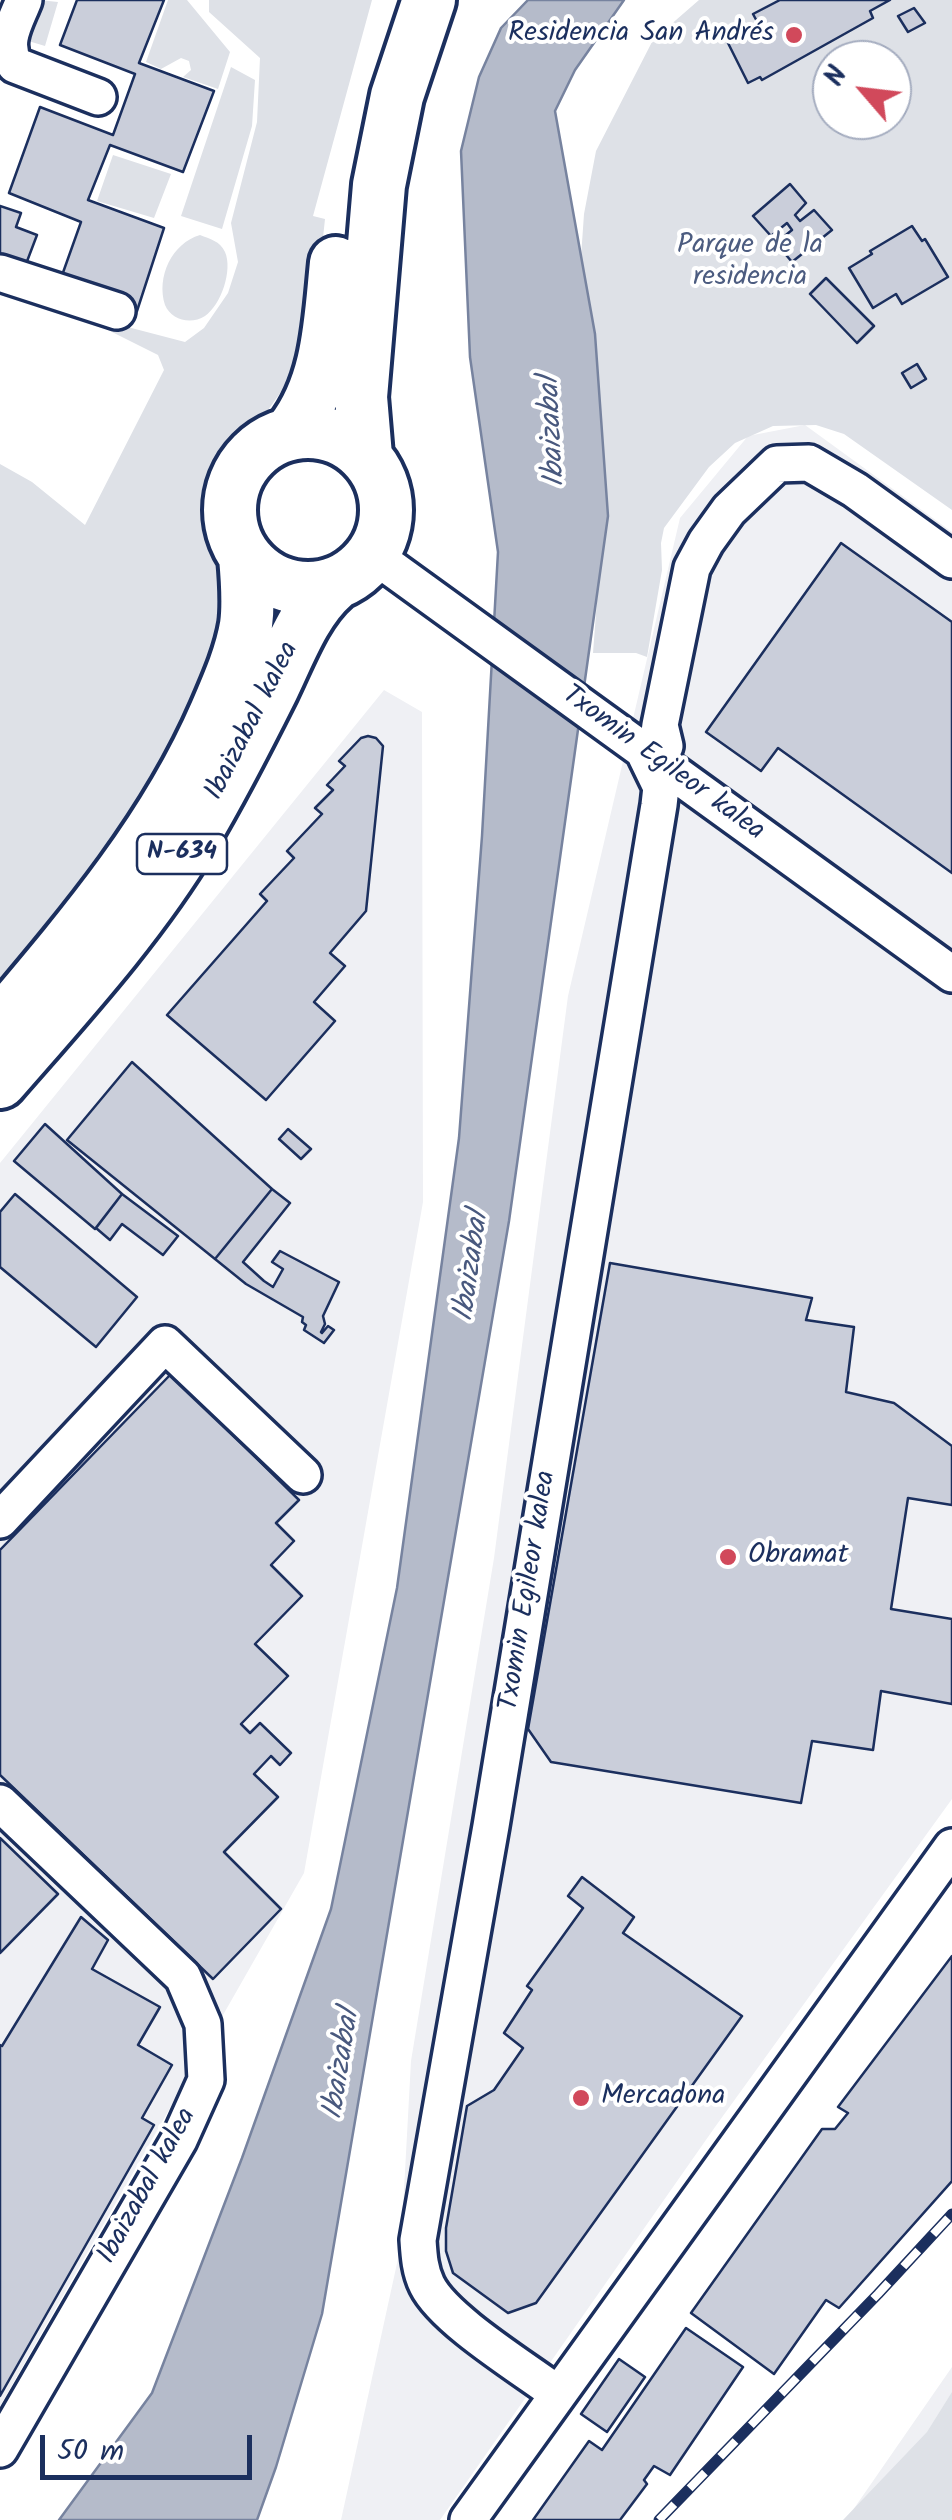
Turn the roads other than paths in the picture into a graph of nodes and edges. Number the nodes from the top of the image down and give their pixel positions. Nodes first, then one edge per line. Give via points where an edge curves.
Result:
1 (24, 0) edge
2 (400, 0) edge
3 (429, 0) edge
4 (98, 97) dead end
5 (0, 274) edge
6 (116, 311) dead end
7 (292, 432) junction
8 (366, 456) junction
9 (244, 557) junction
10 (952, 560) edge
11 (342, 578) junction
12 (652, 738) junction
13 (686, 781) junction
14 (654, 834) junction
15 (952, 974) edge
16 (0, 1024) edge
17 (0, 1082) edge
18 (303, 1475) dead end
19 (0, 1520) edge
20 (0, 1803) edge
21 (952, 1848) edge
22 (558, 2394) junction
23 (0, 2449) edge
24 (468, 2520) edge

1 - 4 street via 9,40 15,66
2 - 7 highway via 362,87 325,361
3 - 8 highway, N-634 via 396,96 379,185 361,397
5 - 6 street
7 - 8 highway via 344,439
7 - 9 highway, N-634 via 266,443 233,485 229,510
8 - 11 highway, N-634 via 381,478 384,532
9 - 11 highway via 284,585 309,589
9 - 16 highway, Ibaizabal kalea / N-634 via 246,625 203,741 128,866
10 - 12 street, Txomin Egileor kalea via 809,462 776,464 729,510 692,568
11 - 12 street, Txomin Egileor kalea via 445,607 604,723
11 - 17 highway, Ibaizabal kalea / N-634 via 300,631 190,843 128,930
12 - 13 street, Txomin Egileor kalea
12 - 14 street, Txomin Egileor kalea via 661,787
13 - 14 street
13 - 15 street, Txomin Egileor kalea
14 - 22 street, Txomin Egileor kalea via 418,2240 428,2288 446,2310
18 - 19 street via 164,1344
20 - 23 street, Ibaizabal kalea via 183,1977 204,2024 206,2080 179,2140
21 - 22 street
22 - 24 street

